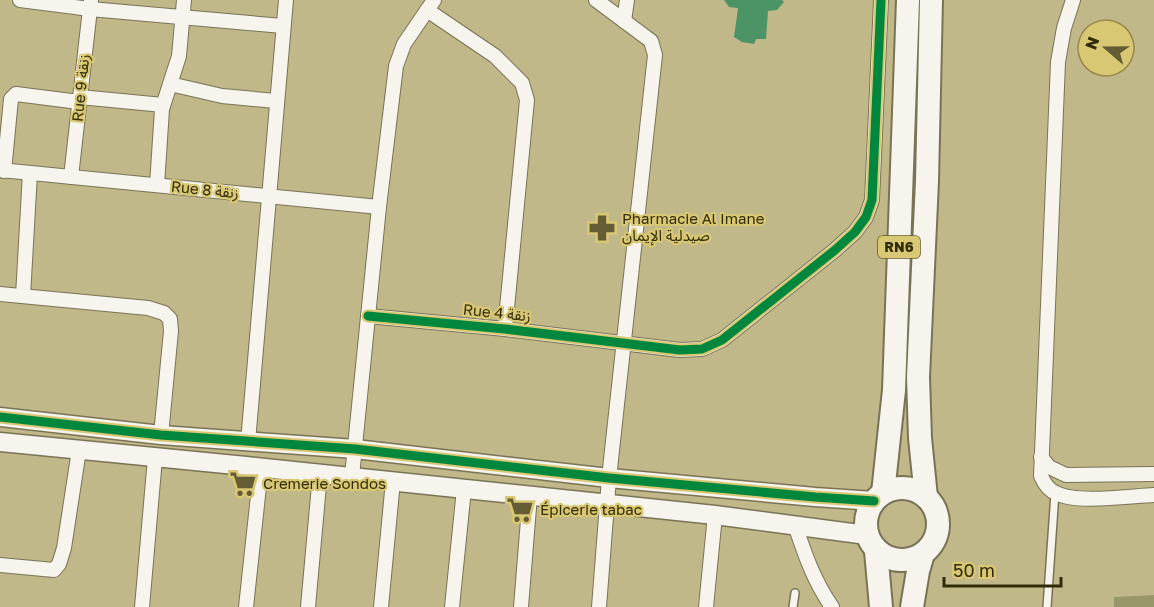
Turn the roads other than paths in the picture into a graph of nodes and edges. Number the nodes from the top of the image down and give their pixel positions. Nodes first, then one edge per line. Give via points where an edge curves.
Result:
1 (20, 0) edge
2 (184, 0) edge
3 (286, 0) edge
4 (596, 0) edge
5 (627, 0) edge
6 (881, 0) edge
7 (908, 0) edge
8 (932, 0) edge
9 (1072, 0) edge
10 (90, 4) edge
11 (430, 5) edge
12 (182, 17) junction
13 (624, 21) junction
14 (283, 26) junction
15 (170, 84) junction
16 (80, 99) junction
17 (276, 101) junction
18 (163, 105) junction
19 (2, 170) edge
20 (30, 173) junction
21 (71, 177) junction
22 (157, 185) junction
23 (268, 197) junction
24 (379, 207) junction
25 (0, 294) edge
26 (23, 296) junction
27 (368, 315) junction
28 (505, 329) junction
29 (623, 344) junction
30 (0, 417) edge
31 (140, 432) junction
32 (160, 435) junction
33 (0, 442) edge
34 (248, 442) junction
35 (355, 449) junction
36 (79, 450) junction
37 (146, 457) junction
38 (1041, 457) junction
39 (254, 467) junction
40 (320, 474) junction
41 (1154, 474) edge
42 (352, 476) junction
43 (609, 478) junction
44 (393, 481) junction
45 (464, 489) junction
46 (1055, 493) junction
47 (530, 495) junction
48 (1154, 495) edge
49 (878, 497) junction
50 (926, 497) junction
51 (607, 504) junction
52 (715, 515) junction
53 (795, 525) junction
54 (872, 543) junction
55 (923, 554) junction
56 (0, 564) edge
57 (795, 592) dead end
58 (142, 607) edge
59 (246, 607) edge
60 (308, 607) edge
61 (381, 607) edge
62 (452, 607) edge
63 (521, 607) edge
64 (599, 607) edge
65 (706, 607) edge
66 (793, 607) edge
67 (832, 607) edge
68 (881, 607) edge
69 (912, 607) edge
70 (1047, 607) edge

1 - 10 street
2 - 12 street
3 - 14 street
4 - 13 street
5 - 13 street
6 - 29 street, Rue 4 زنقة via 872,200 855,232 722,340 702,349 680,350
7 - 49 main road, RN6 via 894,390
8 - 50 main road, RN6 via 918,377
9 - 38 street via 1058,62
10 - 12 street
10 - 16 street, Rue 9 زنقة
11 - 24 street via 404,44 396,66
11 - 28 street, Rue 4 زنقة via 495,56 522,84 527,100
12 - 14 street
12 - 15 street via 179,56
13 - 29 street via 651,41 655,55
14 - 17 street
15 - 17 street via 222,96
15 - 18 street
16 - 18 street
16 - 19 street via 13,96
16 - 21 street, Rue 9 زنقة
17 - 23 street
18 - 22 street
19 - 20 street, Rue 8 زنقة
20 - 21 street, Rue 8 زنقة
20 - 26 street
21 - 22 street, Rue 8 زنقة
22 - 23 street, Rue 8 زنقة
23 - 24 street, Rue 8 زنقة
23 - 34 street
24 - 27 street
25 - 26 street
26 - 32 street via 148,308 170,318
27 - 28 street, Rue 4 زنقة
27 - 35 street
28 - 29 street, Rue 4 زنقة
29 - 43 street
30 - 31 street
31 - 32 street
31 - 37 street
32 - 34 street
33 - 36 street
34 - 35 street
34 - 39 street
35 - 42 street
35 - 43 street
36 - 37 street
36 - 56 street via 59,564 54,570
37 - 39 street
37 - 58 street
38 - 41 street via 1049,467 1066,475
38 - 46 street via 1041,476
39 - 40 street
39 - 59 street
40 - 42 street
40 - 60 street
42 - 44 street
43 - 49 street via 814,497
43 - 51 street
44 - 45 street
44 - 61 street
45 - 47 street
45 - 62 street
46 - 48 street via 1073,498
46 - 70 lane
47 - 51 street
47 - 63 street
49 - 50 main road via 891,489 909,488
49 - 54 main road, RN6 via 866,517
50 - 55 main road, RN6 via 938,521 935,540
51 - 52 street
51 - 64 street
52 - 53 street
52 - 65 street
53 - 54 street
53 - 67 street via 806,560
54 - 55 main road via 894,560 914,559
54 - 68 main road, RN6
55 - 69 main road, RN6
57 - 66 lane

